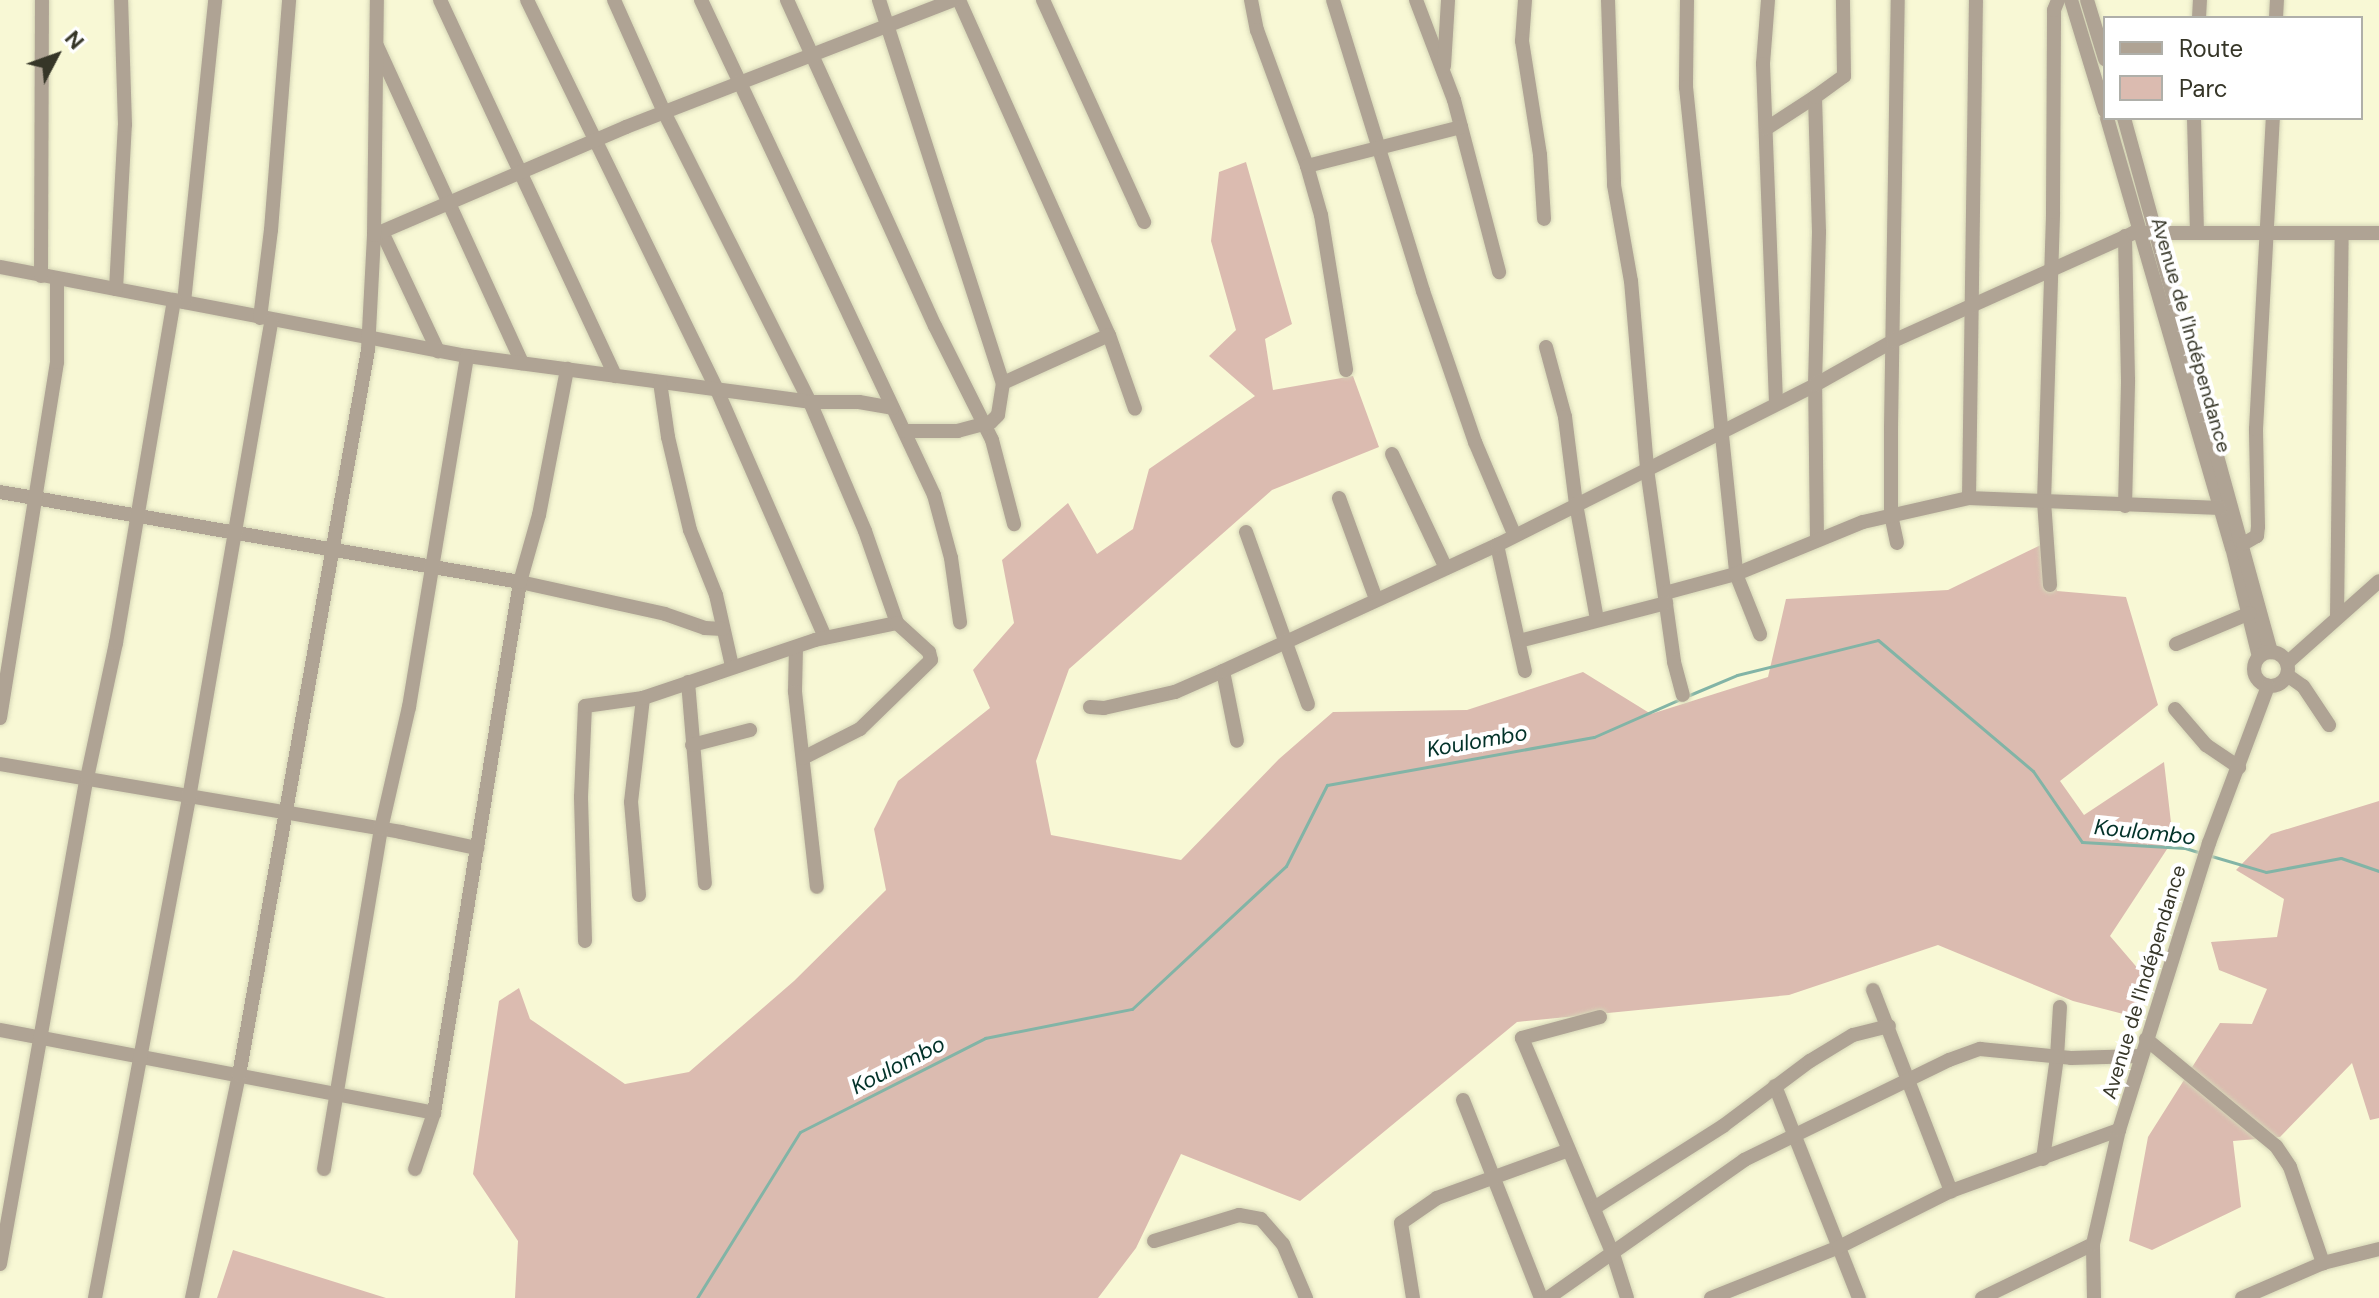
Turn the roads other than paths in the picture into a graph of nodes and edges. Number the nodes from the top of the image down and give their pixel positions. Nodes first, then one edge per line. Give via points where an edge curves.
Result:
1 (42, 0) edge
2 (121, 0) edge
3 (215, 0) edge
4 (289, 0) edge
5 (377, 0) edge
6 (440, 0) edge
7 (527, 0) edge
8 (614, 0) edge
9 (701, 0) edge
10 (787, 0) edge
11 (879, 0) edge
12 (956, 0) edge
13 (1043, 0) edge
14 (1251, 0) edge
15 (1333, 0) edge
16 (1416, 0) edge
17 (1448, 0) edge
18 (1525, 0) edge
19 (1608, 0) edge
20 (1687, 0) edge
21 (1768, 0) edge
22 (1843, 0) edge
23 (1898, 0) edge
24 (1976, 0) edge
25 (2058, 0) edge
26 (2071, 0) edge
27 (2087, 0) edge
28 (888, 25) junction
29 (376, 42) junction
30 (2103, 52) edge
31 (812, 56) junction
32 (1444, 70) junction
33 (740, 84) junction
34 (1815, 97) junction
35 (2103, 104) edge
36 (664, 112) junction
37 (2107, 120) edge
38 (2125, 120) edge
39 (2194, 120) edge
40 (2273, 120) edge
41 (1461, 127) junction
42 (1767, 128) junction
43 (595, 141) junction
44 (1380, 149) junction
45 (1307, 166) junction
46 (518, 172) junction
47 (451, 202) junction
48 (1544, 219) dead end
49 (1144, 222) dead end
50 (2157, 231) junction
51 (2197, 231) junction
52 (2270, 231) junction
53 (378, 233) junction
54 (2342, 233) junction
55 (2379, 233) edge
56 (2133, 234) junction
57 (0, 267) edge
58 (2051, 268) junction
59 (1499, 272) dead end
60 (41, 276) junction
61 (57, 279) junction
62 (116, 289) junction
63 (179, 301) junction
64 (1969, 307) junction
65 (265, 319) junction
66 (1109, 335) junction
67 (369, 340) junction
68 (1893, 341) junction
69 (1546, 347) dead end
70 (438, 351) junction
71 (467, 356) junction
72 (522, 363) junction
73 (567, 369) junction
74 (1346, 370) dead end
75 (615, 376) junction
76 (660, 382) junction
77 (1003, 383) junction
78 (1815, 385) junction
79 (717, 390) junction
80 (810, 402) junction
81 (1776, 403) junction
82 (892, 408) junction
83 (1135, 409) dead end
84 (984, 425) junction
85 (905, 431) junction
86 (1721, 431) junction
87 (1392, 454) dead end
88 (1647, 469) junction
89 (0, 492) edge
90 (33, 498) junction
91 (1339, 498) dead end
92 (1969, 498) junction
93 (2044, 502) junction
94 (1576, 504) junction
95 (2125, 506) junction
96 (2220, 508) junction
97 (1891, 514) junction
98 (137, 516) junction
99 (1014, 524) dead end
100 (233, 532) junction
101 (1246, 532) dead end
102 (1514, 534) junction
103 (1817, 539) junction
104 (1897, 543) dead end
105 (2243, 544) junction
106 (1497, 545) junction
107 (332, 549) junction
108 (433, 566) junction
109 (1446, 568) junction
110 (1736, 574) junction
111 (2379, 581) edge
112 (520, 582) junction
113 (2050, 585) dead end
114 (1665, 598) junction
115 (1376, 599) junction
116 (2250, 613) junction
117 (2337, 617) junction
118 (1597, 619) junction
119 (960, 622) dead end
120 (897, 623) junction
121 (723, 629) junction
122 (1760, 634) dead end
123 (825, 637) junction
124 (1519, 641) junction
125 (1285, 643) junction
126 (2176, 644) dead end
127 (796, 647) junction
128 (2265, 655) junction
129 (732, 666) junction
130 (2287, 669) junction
131 (1223, 671) junction
132 (1525, 671) dead end
133 (688, 682) junction
134 (2268, 686) junction
135 (1683, 695) dead end
136 (643, 698) junction
137 (1308, 704) dead end
138 (1090, 707) dead end
139 (2175, 709) dead end
140 (0, 718) edge
141 (2329, 725) dead end
142 (750, 730) dead end
143 (1237, 741) dead end
144 (692, 745) junction
145 (803, 758) junction
146 (0, 764) edge
147 (2239, 767) junction
148 (87, 778) junction
149 (189, 798) junction
150 (284, 815) junction
151 (381, 829) junction
152 (477, 848) junction
153 (705, 883) dead end
154 (817, 887) dead end
155 (639, 895) dead end
156 (585, 941) dead end
157 (1873, 990) dead end
158 (2060, 1007) dead end
159 (1600, 1017) dead end
160 (1889, 1026) junction
161 (0, 1030) edge
162 (39, 1037) junction
163 (2146, 1039) junction
164 (2140, 1056) junction
165 (139, 1057) junction
166 (2057, 1057) junction
167 (239, 1075) junction
168 (1909, 1078) junction
169 (1775, 1086) junction
170 (336, 1092) junction
171 (1463, 1100) dead end
172 (434, 1113) junction
173 (2119, 1130) junction
174 (1793, 1135) junction
175 (1569, 1150) junction
176 (2043, 1159) junction
177 (324, 1169) dead end
178 (415, 1169) dead end
179 (1494, 1175) junction
180 (1951, 1191) junction
181 (1594, 1208) junction
182 (1154, 1241) dead end
183 (2093, 1244) junction
184 (1839, 1247) junction
185 (2379, 1249) edge
186 (1613, 1254) junction
187 (2323, 1263) junction
188 (0, 1264) edge
189 (95, 1298) edge
190 (192, 1298) edge
191 (1306, 1298) edge
192 (1413, 1298) edge
193 (1541, 1298) edge
194 (1548, 1298) edge
195 (1627, 1298) edge
196 (1711, 1298) edge
197 (1859, 1298) edge
198 (1982, 1298) edge
199 (2094, 1298) edge
200 (2242, 1298) edge

1 - 60 street
2 - 62 street via 125,125
3 - 63 street
4 - 65 street
5 - 29 street
6 - 46 street
7 - 43 street
8 - 36 street
9 - 33 street
10 - 31 street
11 - 28 street
12 - 28 street
12 - 66 street
13 - 49 street
14 - 45 street
15 - 44 street
16 - 32 street
17 - 32 street
18 - 48 street via 1522,41
19 - 88 street via 1614,185 1631,281
20 - 86 street via 1686,87
21 - 42 street via 1763,64
22 - 34 street via 1844,76
23 - 68 street
24 - 64 street
25 - 58 street
26 - 35 street
27 - 30 street
28 - 31 street
28 - 77 street
29 - 47 street
29 - 53 street
31 - 33 street
31 - 84 street
32 - 41 street
33 - 36 street
33 - 82 street
34 - 42 street
34 - 78 street
36 - 43 street
36 - 80 street
37 - 56 street, Avenue de l'Indépendance
38 - 50 street, Avenue de l'Indépendance
39 - 51 street
40 - 52 street
41 - 44 street
41 - 59 street
42 - 81 street
43 - 46 street
43 - 79 street
44 - 45 street
44 - 102 street via 1475,442
45 - 74 street via 1329,250
46 - 47 street
46 - 75 street
47 - 53 street
47 - 72 street
50 - 51 street
50 - 56 street
50 - 105 street, Avenue de l'Indépendance
51 - 52 street
52 - 54 street
52 - 105 street via 2256,429 2258,527 2257,536
53 - 67 street
53 - 70 street
54 - 55 street
54 - 117 street
56 - 58 street
56 - 95 street
56 - 96 street, Avenue de l'Indépendance
57 - 60 street
58 - 64 street
58 - 93 street
60 - 61 street
61 - 62 street
61 - 90 street via 57,362
62 - 63 street
63 - 65 street
63 - 98 street
64 - 68 street
64 - 92 street
65 - 67 street
65 - 100 street
66 - 77 street
66 - 83 street
67 - 70 street
67 - 107 street
68 - 78 street
68 - 97 street
69 - 94 street via 1565,417
70 - 71 street
71 - 72 street
71 - 108 street
72 - 73 street
73 - 75 street
73 - 112 street via 542,503
75 - 76 street
76 - 79 street
76 - 121 street via 690,530 716,595
77 - 84 street via 998,415
78 - 81 street
78 - 103 street
79 - 80 street
79 - 123 street
80 - 82 street
80 - 120 street
81 - 86 street
82 - 85 street
84 - 85 street via 958,431
84 - 99 street via 1000,461
85 - 119 street via 934,495 951,558
86 - 88 street
86 - 110 street
87 - 109 street
88 - 94 street
88 - 114 street
89 - 90 street
90 - 98 street
90 - 140 street
91 - 115 street
92 - 93 street
92 - 97 street
93 - 95 street
93 - 113 street
94 - 102 street
94 - 118 street
95 - 96 street
96 - 116 street, Avenue de l'Indépendance
97 - 103 street
97 - 104 street
98 - 100 street
98 - 148 street
100 - 107 street
100 - 149 street
101 - 125 street
102 - 106 street
103 - 110 street
105 - 128 street, Avenue de l'Indépendance
106 - 109 street
106 - 124 street
107 - 108 street
107 - 150 street
108 - 112 street
108 - 151 street
109 - 115 street
110 - 114 street
110 - 122 street
111 - 117 street
112 - 121 street
112 - 152 street
114 - 118 street
114 - 135 street
115 - 125 street
116 - 126 street
116 - 128 street, Avenue de l'Indépendance
117 - 130 street
118 - 124 street
120 - 123 street
120 - 145 street via 931,660 860,729
121 - 129 street
123 - 127 street
124 - 132 street
125 - 131 street
125 - 137 street
127 - 129 street
127 - 145 street
128 - 130 street via 2279,654
128 - 134 street via 2255,675
129 - 133 street
130 - 134 street via 2280,684
130 - 141 street
131 - 138 street via 1175,692
131 - 143 street
133 - 136 street
133 - 144 street
134 - 147 street, Avenue de l'Indépendance
136 - 155 street via 631,802
136 - 156 street via 589,704 582,712
139 - 147 street via 2206,745
142 - 144 street
144 - 153 street
145 - 154 street
146 - 148 street
147 - 163 street, Avenue de l'Indépendance
148 - 149 street
148 - 162 street
149 - 150 street
149 - 165 street
150 - 151 street
150 - 167 street
151 - 152 street
151 - 170 street
152 - 172 street
157 - 160 street
158 - 166 street
159 - 175 street via 1522,1038
160 - 168 street
160 - 169 street via 1853,1035
161 - 162 street
162 - 165 street
162 - 188 street
163 - 164 street, Avenue de l'Indépendance
163 - 187 street via 2276,1146 2290,1167
164 - 166 street
164 - 173 street, Avenue de l'Indépendance
165 - 167 street
165 - 189 street
166 - 168 street via 1980,1049
166 - 176 street
167 - 170 street
167 - 190 street
168 - 174 street
168 - 180 street
169 - 174 street
169 - 181 street via 1723,1126
170 - 172 street
170 - 177 street
171 - 179 street
172 - 178 street
173 - 176 street
173 - 183 street, Avenue de l'Indépendance
174 - 184 street
174 - 186 street via 1744,1160
175 - 179 street
175 - 181 street
176 - 180 street
179 - 192 street via 1437,1198 1401,1223
179 - 193 street
180 - 184 street
181 - 186 street
182 - 191 street via 1239,1215 1261,1219 1283,1244
183 - 198 street
183 - 199 street, Avenue de l'Indépendance
184 - 196 street
184 - 197 street
185 - 187 street
186 - 194 street
186 - 195 street
187 - 200 street

